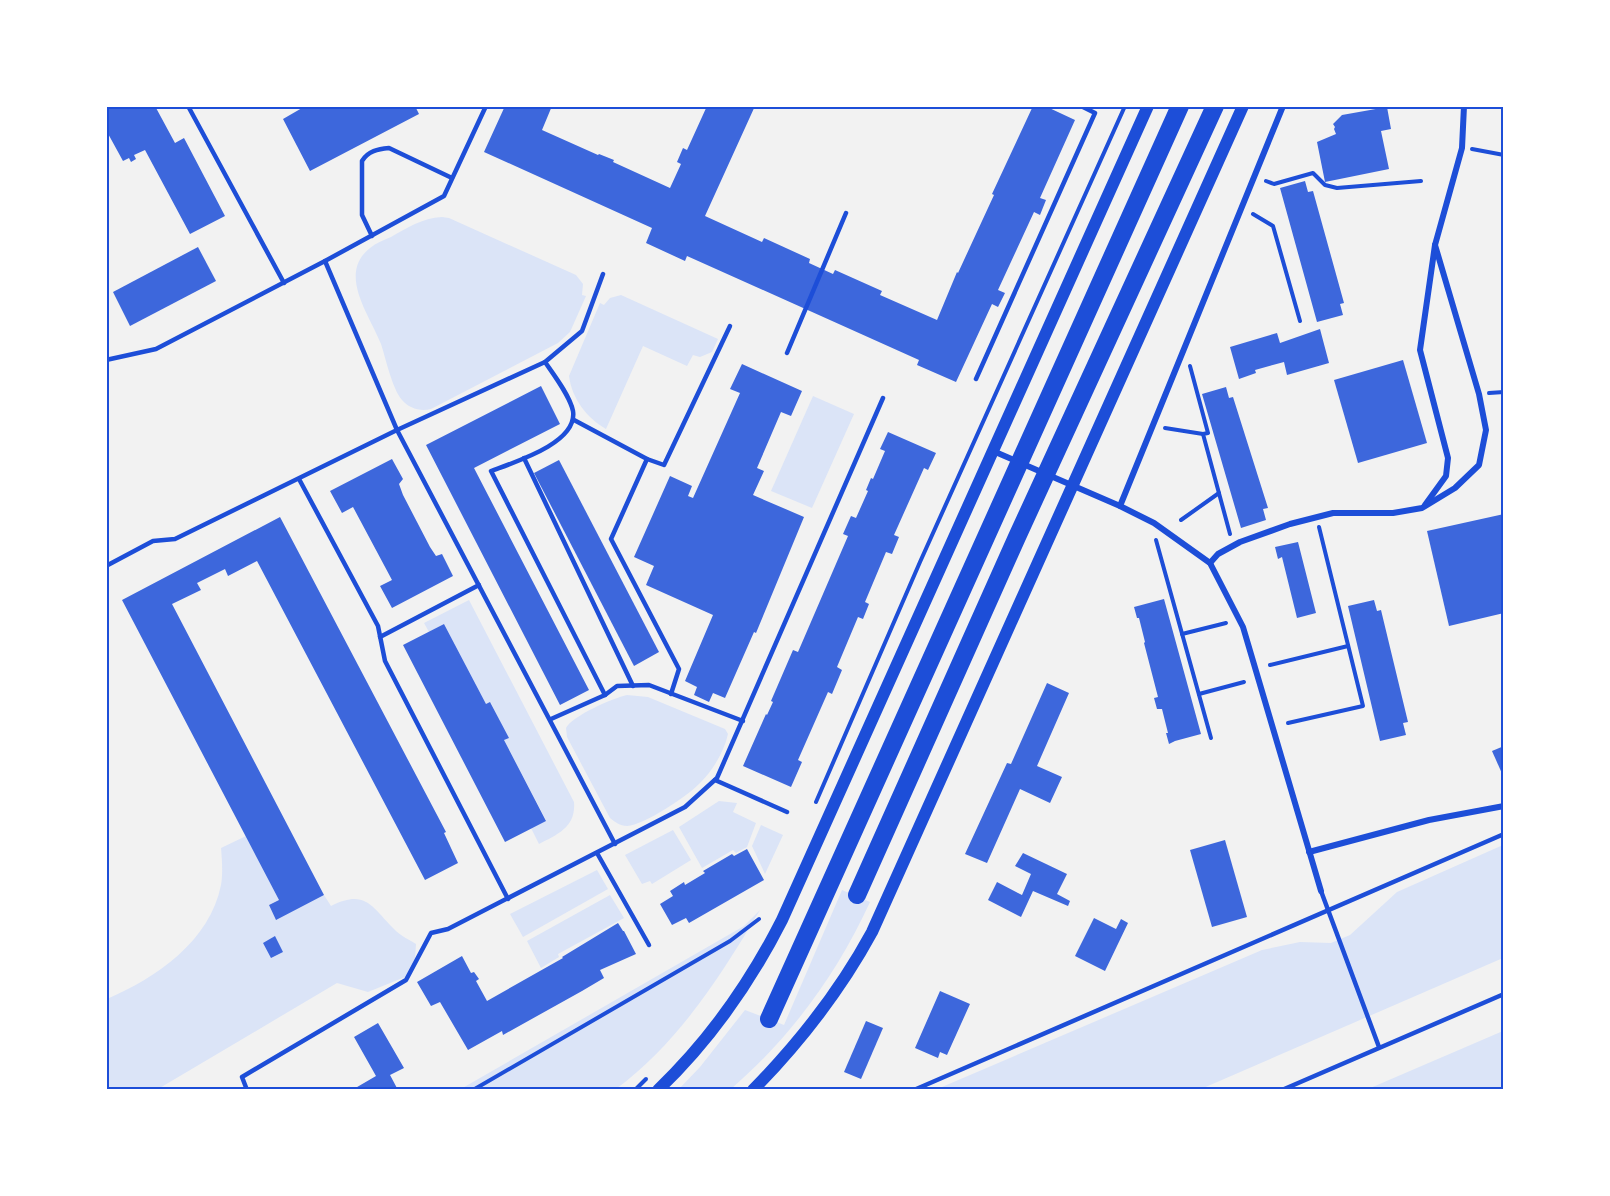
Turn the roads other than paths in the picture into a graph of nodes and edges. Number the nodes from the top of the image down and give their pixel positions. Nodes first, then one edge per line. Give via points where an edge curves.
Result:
1 (188, 106) edge
2 (486, 106) edge
3 (1081, 106) edge
4 (1148, 106) edge
5 (1180, 106) edge
6 (1215, 106) edge
7 (1243, 106) edge
8 (1283, 106) edge
9 (1464, 106) edge
10 (452, 178) junction
11 (846, 213) dead end
12 (372, 236) junction
13 (1435, 245) junction
14 (325, 261) junction
15 (603, 274) dead end
16 (284, 283) junction
17 (730, 326) dead end
18 (787, 353) dead end
19 (106, 360) edge
20 (545, 362) junction
21 (976, 379) dead end
22 (883, 398) dead end
23 (574, 420) junction
24 (397, 430) junction
25 (992, 450) junction
26 (524, 458) junction
27 (647, 459) junction
28 (299, 479) junction
29 (1073, 486) junction
30 (1120, 506) junction
31 (1422, 508) junction
32 (1210, 564) junction
33 (106, 566) edge
34 (479, 585) junction
35 (380, 637) junction
36 (633, 686) junction
37 (605, 694) junction
38 (671, 694) junction
39 (551, 719) junction
40 (743, 721) junction
41 (715, 780) junction
42 (1503, 806) edge
43 (787, 812) dead end
44 (1503, 834) edge
45 (615, 844) junction
46 (1309, 852) junction
47 (597, 853) junction
48 (1321, 891) joint
49 (857, 895) dead end
50 (508, 899) junction
51 (1328, 910) junction
52 (649, 945) dead end
53 (1503, 994) edge
54 (769, 1019) dead end
55 (1379, 1047) junction
56 (247, 1089) edge
57 (658, 1089) edge
58 (753, 1089) edge
59 (914, 1089) edge
60 (1282, 1089) edge

1 - 16 lane
2 - 10 lane
3 - 21 lane via 1095,113
4 - 25 main road
5 - 54 highway
6 - 49 highway
7 - 29 main road
8 - 30 street
9 - 13 street via 1462,148
10 - 12 lane via 444,196
10 - 12 lane via 389,148 366,155 362,161 362,215
11 - 18 lane
12 - 14 lane
13 - 31 street via 1420,350 1448,458 1446,476
13 - 31 street via 1486,430 1479,465 1455,488
14 - 16 lane
14 - 24 lane
15 - 20 lane via 582,331
16 - 19 lane via 156,349
17 - 27 lane via 664,465
20 - 23 lane via 573,408
20 - 24 lane
22 - 40 lane
23 - 26 lane via 561,439
23 - 27 lane
24 - 28 lane
24 - 34 lane
25 - 29 street
25 - 57 main road via 768,948 720,1022
26 - 36 lane
26 - 37 lane via 491,471
27 - 38 lane via 611,539 679,669
28 - 33 lane via 175,539 153,541
28 - 35 lane via 378,626
29 - 30 street
29 - 58 main road via 872,932 814,1022
30 - 32 street via 1154,523
31 - 32 street via 1394,513 1333,513 1290,524 1240,542 1218,554
32 - 46 street via 1243,627
34 - 35 lane
34 - 39 lane
35 - 50 lane via 386,661
36 - 37 lane via 617,686
36 - 38 lane via 649,685
37 - 39 lane
38 - 40 lane
39 - 45 lane
40 - 41 lane
41 - 43 lane
41 - 45 lane via 685,807
42 - 46 street via 1429,820
44 - 51 lane
45 - 47 lane
46 - 48 street
47 - 50 lane
47 - 52 lane
48 - 51 lane
50 - 56 lane via 448,929 431,933 406,980 242,1077
51 - 55 lane
51 - 59 lane
53 - 55 lane
55 - 60 lane

